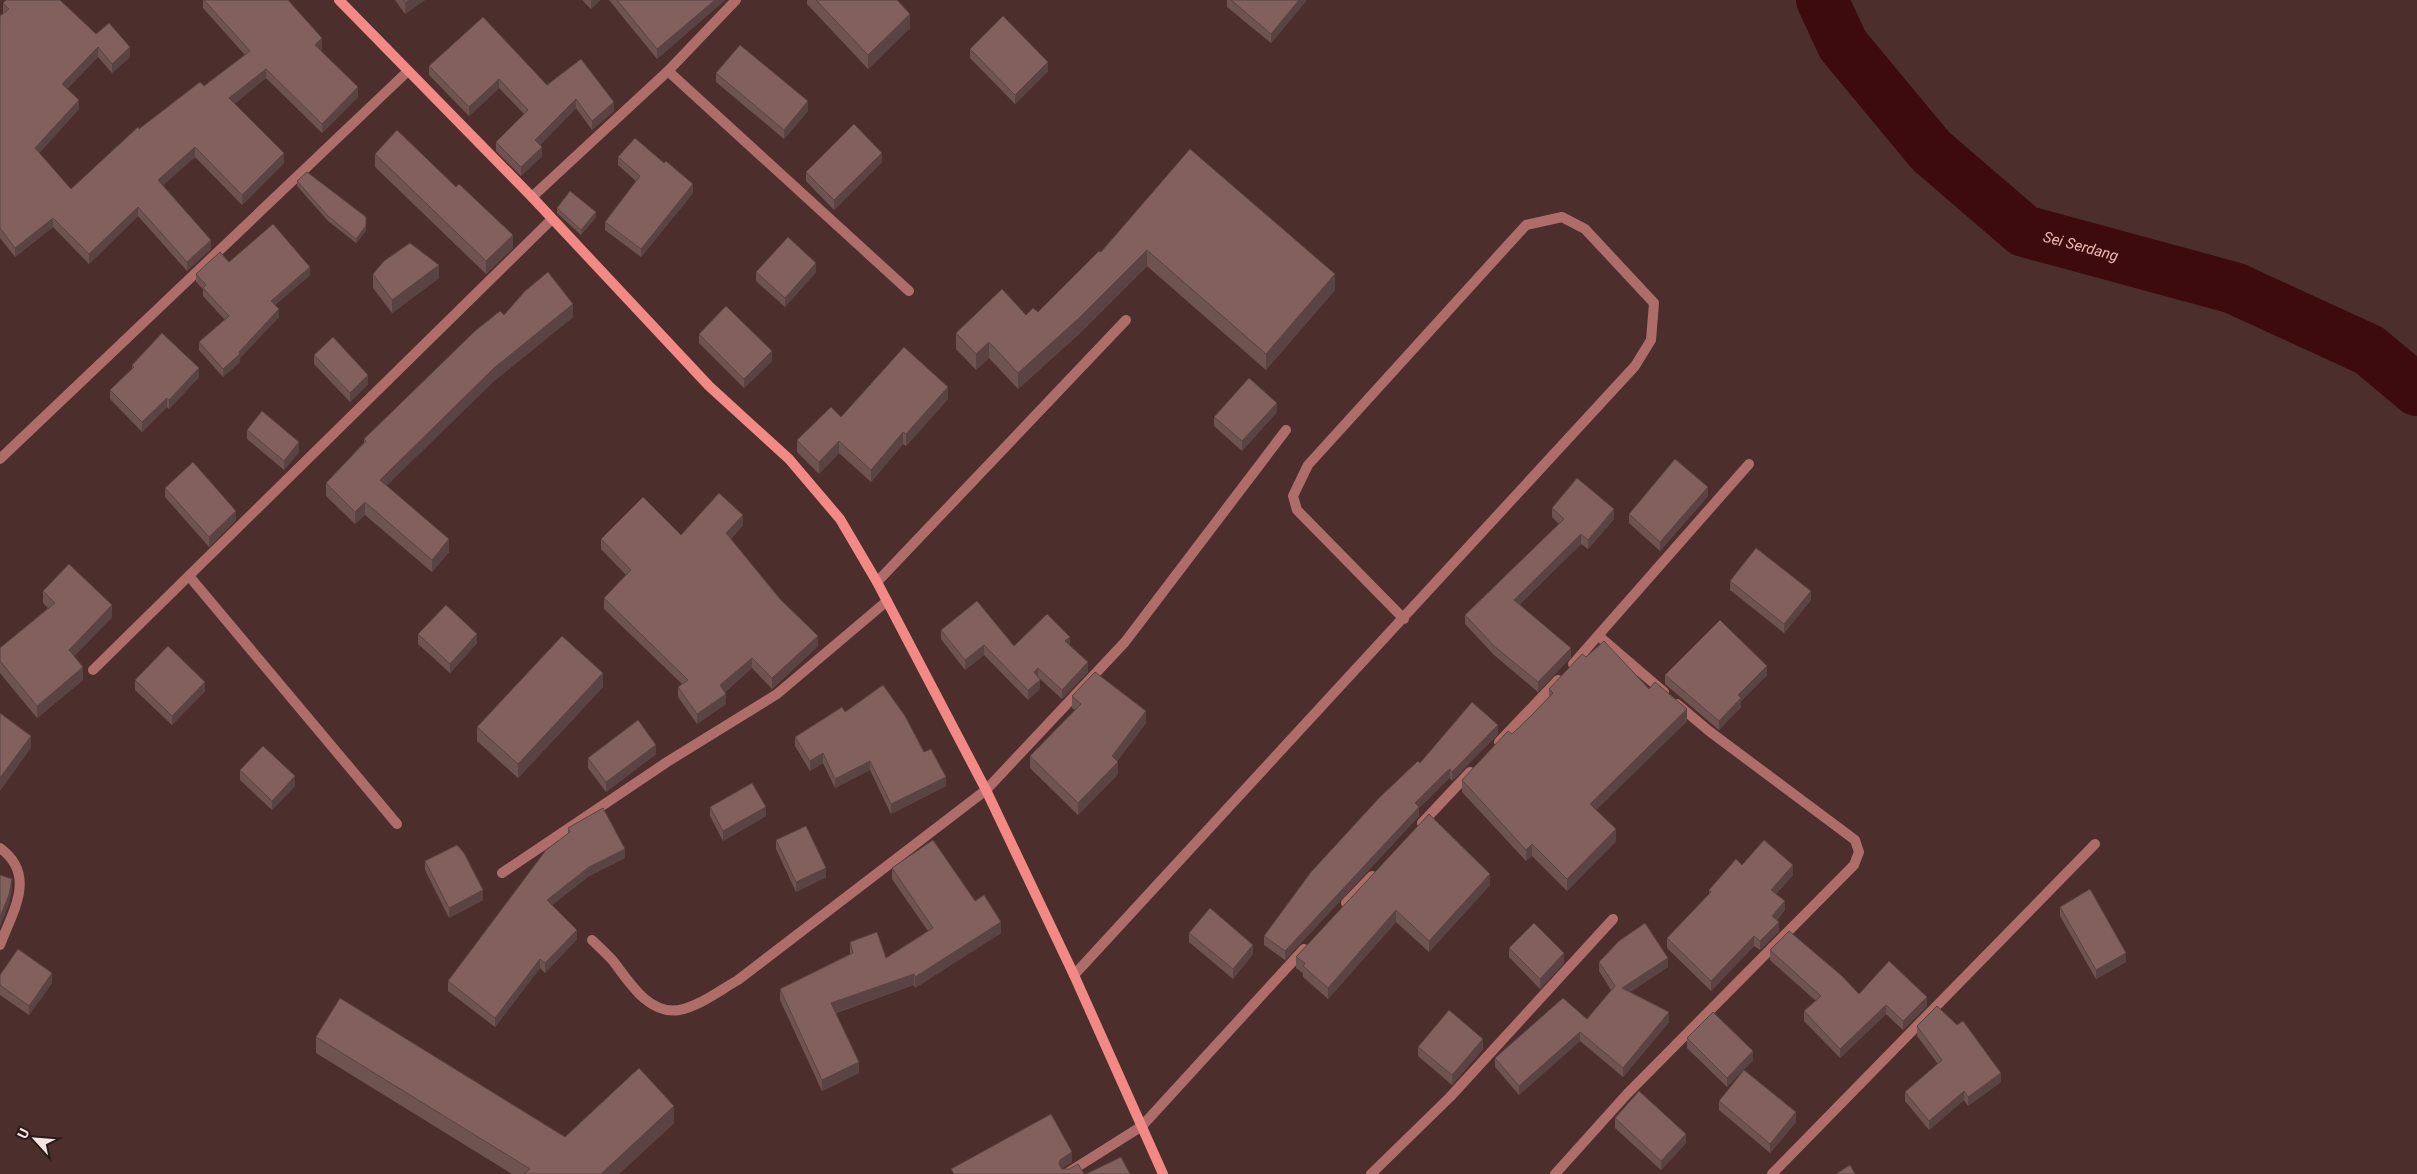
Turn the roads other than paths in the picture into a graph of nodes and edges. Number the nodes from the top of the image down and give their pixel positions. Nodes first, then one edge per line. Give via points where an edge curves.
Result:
1 (338, 0) edge
2 (736, 0) edge
3 (408, 71) junction
4 (668, 71) junction
5 (532, 198) junction
6 (551, 220) junction
7 (909, 291) dead end
8 (1126, 320) dead end
9 (1286, 430) dead end
10 (0, 459) edge
11 (1749, 464) dead end
12 (189, 576) junction
13 (877, 582) junction
14 (887, 601) junction
15 (1404, 619) junction
16 (1600, 637) junction
17 (93, 670) dead end
18 (1492, 749) edge
19 (1479, 764) edge
20 (986, 790) junction
21 (397, 824) dead end
22 (1412, 834) edge
23 (2095, 844) dead end
24 (0, 848) edge
25 (1378, 869) edge
26 (502, 872) dead end
27 (1338, 912) edge
28 (1613, 919) dead end
29 (592, 940) dead end
30 (1311, 942) edge
31 (0, 945) edge
32 (1074, 975) junction
33 (1142, 1126) junction
34 (1066, 1174) edge
35 (1163, 1174) edge
36 (1371, 1174) edge
37 (1554, 1174) edge
38 (1772, 1174) edge

1 - 3 main road
2 - 4 street
3 - 5 main road
3 - 10 street
4 - 5 street
4 - 7 street
5 - 6 main road
6 - 12 street
6 - 13 main road via 709,386 789,458 840,519
8 - 13 street
9 - 20 street via 1125,642
11 - 16 street
12 - 17 street
12 - 21 street
13 - 14 main road
14 - 20 main road
14 - 26 street via 777,694 674,757
15 - 15 street via 1297,510 1293,496 1308,465 1526,225 1562,217 1585,229 1654,303 1651,340 1634,366
15 - 32 street
16 - 18 street
16 - 37 street via 1709,731 1855,840 1859,852 1854,865 1627,1094
19 - 22 street
20 - 29 street via 738,980 679,1010 664,1010 634,991 612,960
20 - 32 main road
23 - 38 street
24 - 31 street via 10,855 21,875 20,893
25 - 27 street
28 - 36 street via 1450,1096
30 - 33 street
32 - 33 main road
33 - 34 street
33 - 35 main road

